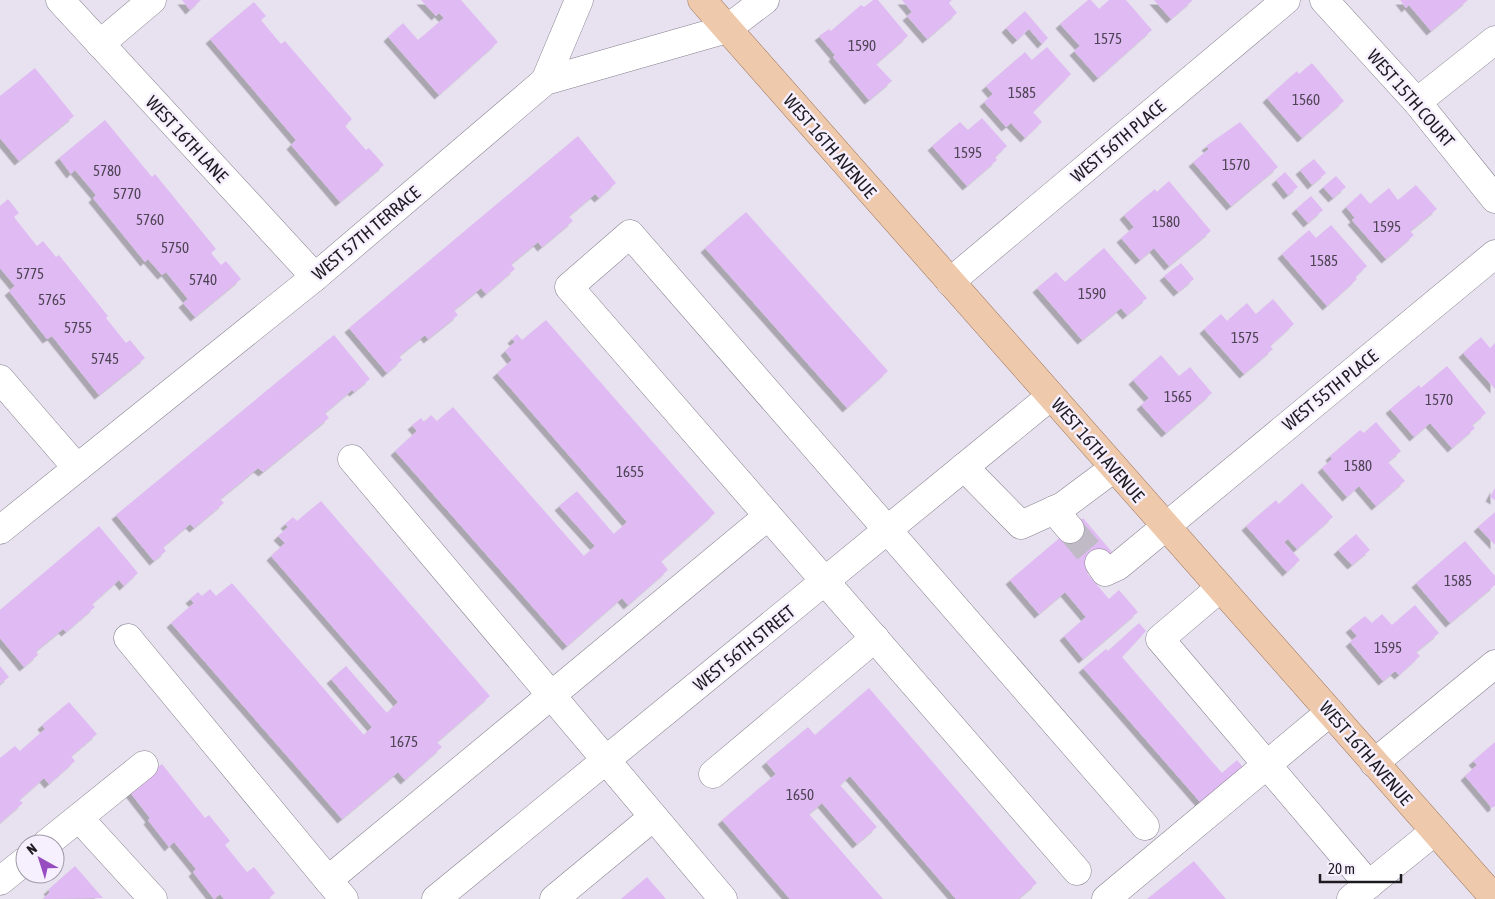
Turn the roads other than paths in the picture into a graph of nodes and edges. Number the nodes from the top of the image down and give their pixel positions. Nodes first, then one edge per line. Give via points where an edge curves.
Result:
1 (60, 0) edge
2 (152, 0) edge
3 (579, 0) edge
4 (702, 0) edge
5 (765, 0) edge
6 (1286, 0) edge
7 (1324, 0) edge
8 (727, 29) junction
9 (1495, 40) edge
10 (100, 44) junction
11 (545, 81) junction
12 (1417, 102) junction
13 (1495, 199) edge
14 (1495, 254) edge
15 (315, 277) junction
16 (950, 282) junction
17 (0, 379) edge
18 (1051, 396) junction
19 (352, 459) dead end
20 (964, 467) junction
21 (77, 468) junction
22 (1114, 468) junction
23 (768, 516) junction
24 (1166, 526) junction
25 (0, 530) edge
26 (887, 530) junction
27 (1099, 564) tunnel mouth
28 (825, 581) junction
29 (1220, 588) junction
30 (128, 638) dead end
31 (875, 638) junction
32 (1495, 664) edge
33 (551, 695) junction
34 (1330, 712) junction
35 (606, 760) junction
36 (1374, 763) junction
37 (1267, 765) junction
38 (144, 766) dead end
39 (713, 774) dead end
40 (654, 817) junction
41 (79, 818) junction
42 (1144, 826) dead end
43 (1435, 831) junction
44 (59, 834) edge
45 (15, 869) edge
46 (1077, 871) dead end
47 (0, 881) edge
48 (336, 889) edge
49 (1360, 892) edge
50 (153, 899) edge
51 (436, 899) edge
52 (554, 899) edge
53 (723, 899) edge
54 (1106, 899) edge
55 (1495, 899) edge

1 - 10 street, WEST 16TH LANE
2 - 10 street
3 - 11 street
4 - 8 main road, WEST 16TH AVENUE
5 - 8 street, WEST 57TH TERRACE
6 - 16 street, WEST 56TH PLACE
7 - 12 street, WEST 15TH COURT
8 - 11 street, WEST 57TH TERRACE
8 - 16 main road, WEST 16TH AVENUE
9 - 12 street
10 - 15 street, WEST 16TH LANE
11 - 15 street, WEST 57TH TERRACE
12 - 13 street, WEST 15TH COURT
14 - 24 street, WEST 55TH PLACE
15 - 21 street, WEST 57TH TERRACE
16 - 18 main road, WEST 16TH AVENUE
17 - 21 street
18 - 20 street, WEST 56TH STREET
18 - 22 main road, WEST 16TH AVENUE
19 - 33 street
20 - 22 street via 1022,525 1062,520 1063,506
20 - 26 street, WEST 56TH STREET
21 - 25 street, WEST 57TH TERRACE
22 - 24 main road, WEST 16TH AVENUE
23 - 26 street via 569,287 630,234
23 - 28 street
23 - 33 street
24 - 27 street, WEST 55TH PLACE via 1118,566 1105,572
24 - 29 main road, WEST 16TH AVENUE
26 - 28 street, WEST 56TH STREET
26 - 42 street
28 - 31 street
28 - 35 street, WEST 56TH STREET
29 - 34 main road, WEST 16TH AVENUE
29 - 37 street via 1160,639
30 - 48 street
31 - 39 street
31 - 46 street
32 - 36 street
33 - 35 street
33 - 48 street
34 - 36 main road, WEST 16TH AVENUE
34 - 37 street
35 - 40 street
35 - 51 street, WEST 56TH STREET
36 - 43 main road, WEST 16TH AVENUE
37 - 49 street
37 - 54 street
38 - 41 street
40 - 52 street
40 - 53 street
41 - 44 street
41 - 50 street
43 - 49 street
43 - 55 main road, WEST 16TH AVENUE
45 - 47 street

